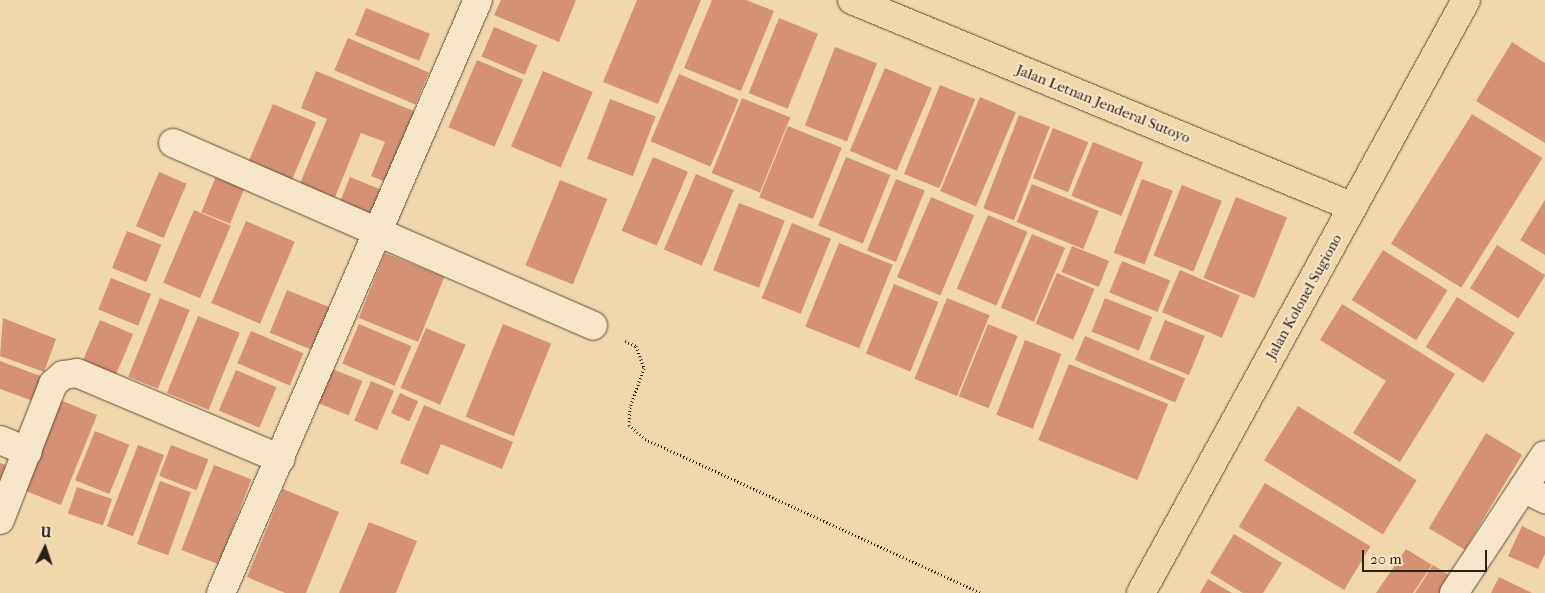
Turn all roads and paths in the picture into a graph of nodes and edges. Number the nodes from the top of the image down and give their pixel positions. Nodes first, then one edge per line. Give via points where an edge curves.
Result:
1 (478, 0) edge
2 (852, 0) edge
3 (1466, 0) edge
4 (173, 143) dead end
5 (1353, 207) junction
6 (380, 232) junction
7 (593, 326) joint
8 (0, 440) edge
9 (28, 452) junction
10 (1545, 454) edge
11 (281, 459) junction
12 (1534, 493) edge
13 (0, 520) edge
14 (221, 593) edge
15 (981, 593) edge
16 (1141, 593) edge
17 (1454, 593) edge

1 - 6 street
2 - 5 main road, Jalan Letnan Jenderal Sutoyo
3 - 5 main road, Jalan Kolonel Sugiono
4 - 6 street
5 - 16 main road, Jalan Kolonel Sugiono
6 - 7 street
6 - 11 street
7 - 15 path via 636,346 644,368 630,407 629,425 645,439
8 - 9 street
9 - 11 street via 53,384 63,375 77,373
9 - 13 street
10 - 12 street
11 - 14 street
12 - 17 street

